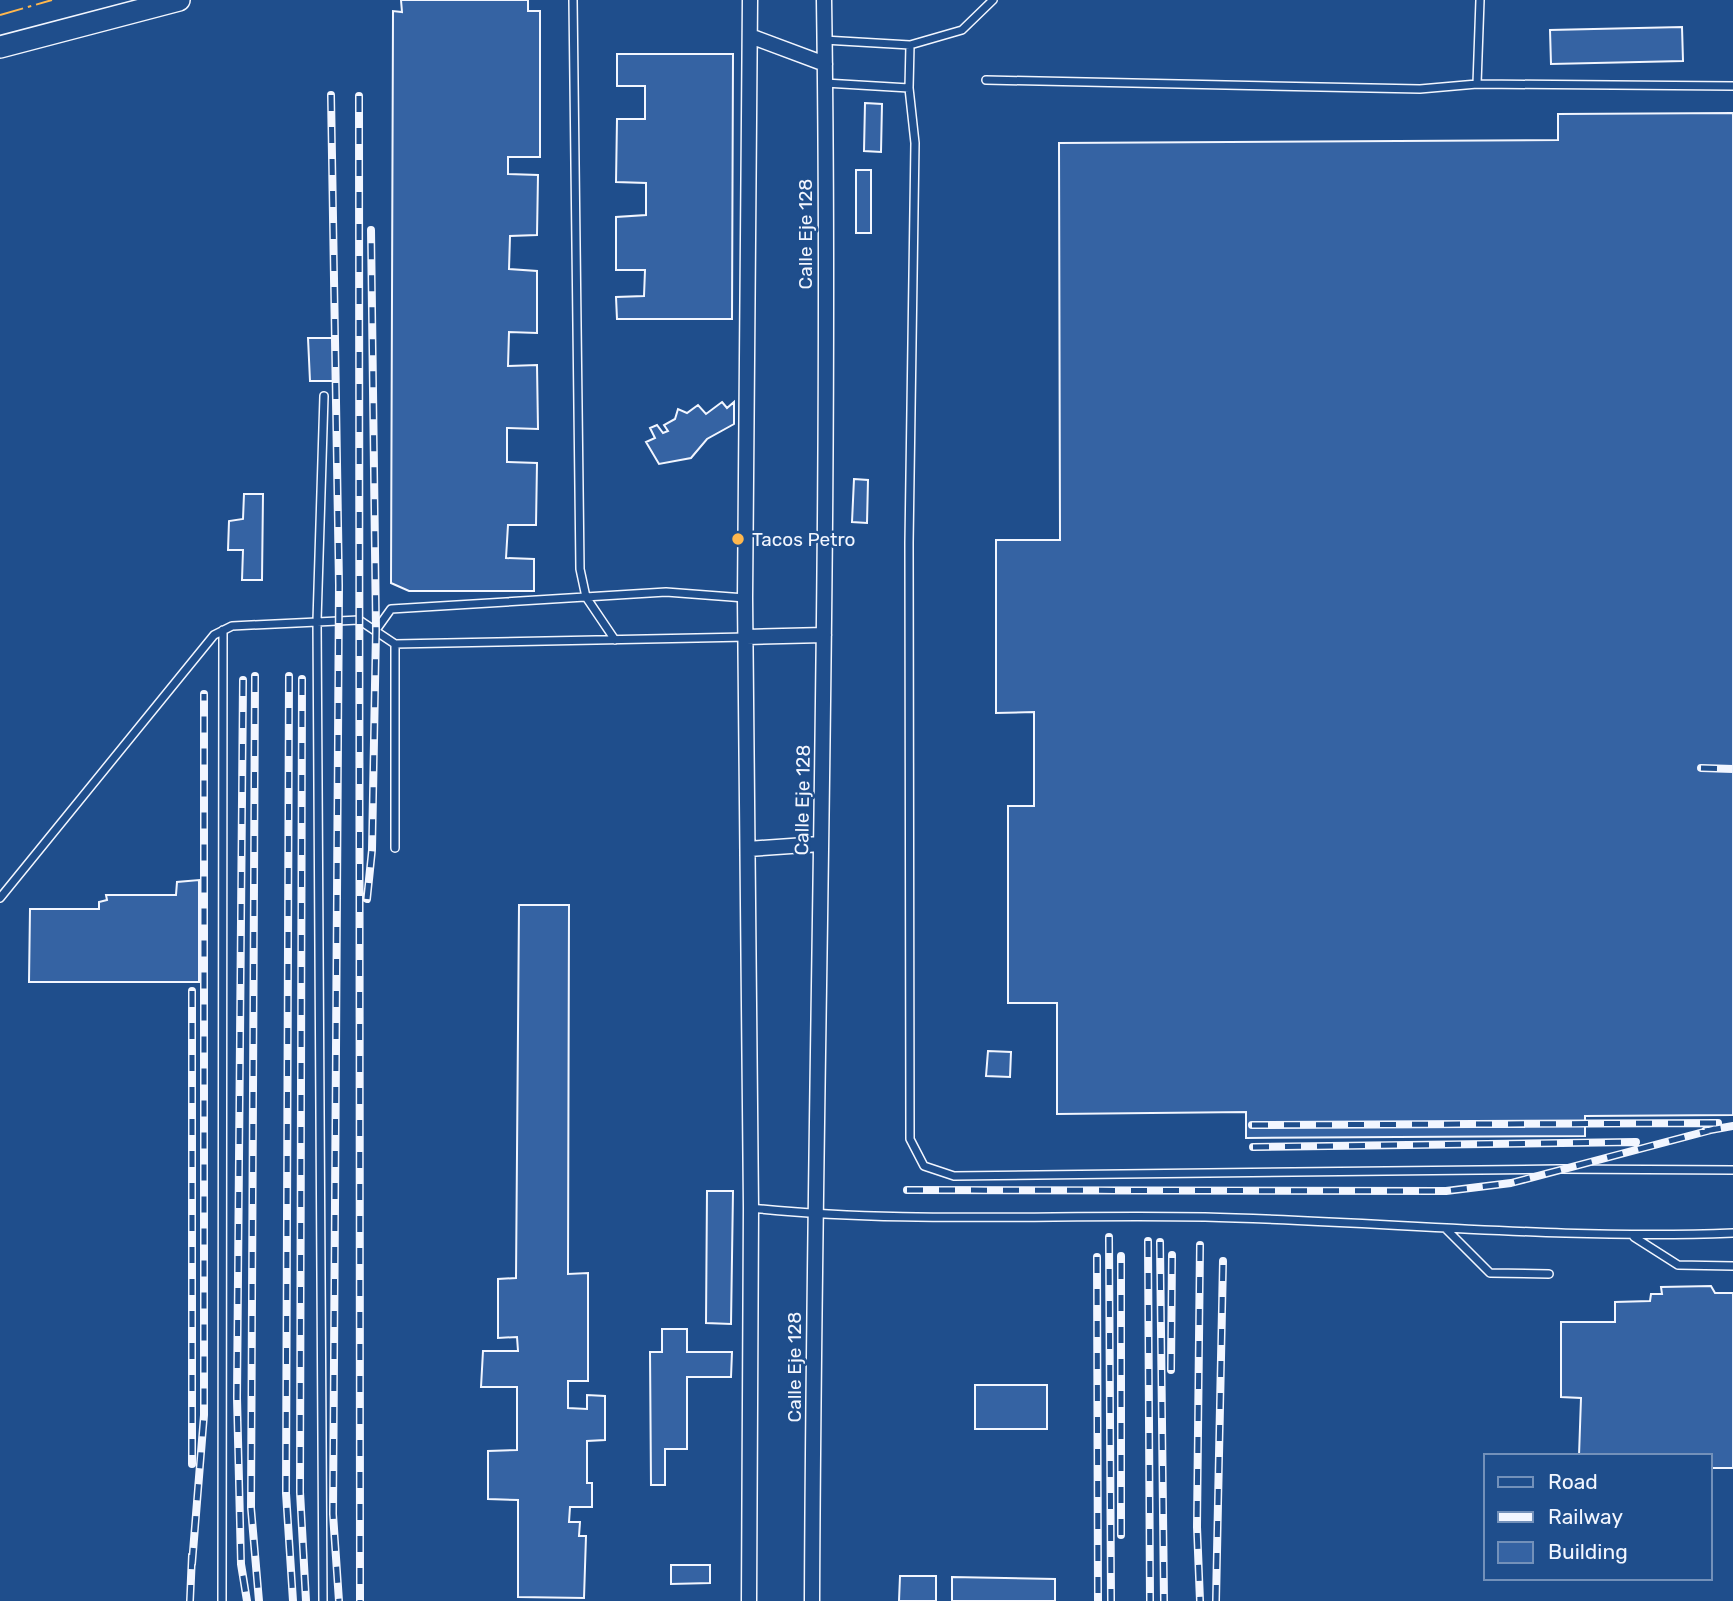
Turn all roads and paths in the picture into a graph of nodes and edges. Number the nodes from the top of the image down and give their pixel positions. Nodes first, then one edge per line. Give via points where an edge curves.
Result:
1 (573, 0) edge
2 (750, 0) edge
3 (824, 0) edge
4 (993, 0) edge
5 (1479, 0) edge
6 (165, 2) edge
7 (750, 36) junction
8 (824, 40) junction
9 (910, 45) junction
10 (0, 47) edge
11 (825, 64) junction
12 (986, 80) dead end
13 (825, 83) junction
14 (1477, 84) junction
15 (1733, 86) edge
16 (909, 88) junction
17 (324, 396) dead end
18 (586, 597) junction
19 (746, 598) junction
20 (317, 621) junction
21 (376, 630) junction
22 (223, 631) junction
23 (824, 635) junction
24 (747, 637) junction
25 (615, 640) junction
26 (395, 644) junction
27 (820, 844) junction
28 (395, 848) dead end
29 (748, 849) junction
30 (0, 898) edge
31 (1733, 1170) edge
32 (751, 1208) junction
33 (813, 1215) junction
34 (1446, 1228) junction
35 (1733, 1233) edge
36 (1634, 1237) junction
37 (1733, 1266) edge
38 (1549, 1274) dead end
39 (222, 1601) edge
40 (323, 1601) edge
41 (748, 1601) edge
42 (812, 1601) edge

1 - 18 lane via 580,569
2 - 7 street
3 - 8 street, Calle Eje 128
4 - 9 lane via 962,30
5 - 14 lane
6 - 10 street
7 - 11 street
7 - 19 street
8 - 9 lane
8 - 11 street, Calle Eje 128
9 - 16 lane
11 - 13 street, Calle Eje 128
12 - 14 lane via 1420,89
13 - 16 lane
13 - 23 street, Calle Eje 128
14 - 15 lane
16 - 31 lane via 915,143 909,543 910,1139 924,1166 954,1176
17 - 20 lane
18 - 19 lane via 666,592
18 - 21 lane via 391,609
18 - 25 lane
19 - 24 street
20 - 21 lane via 359,620
20 - 22 lane via 232,626
20 - 40 lane
21 - 26 lane
22 - 30 lane via 214,635
22 - 39 lane
23 - 24 street
23 - 27 street, Calle Eje 128
24 - 25 lane
24 - 29 street
25 - 26 lane
26 - 28 lane
27 - 29 street
27 - 33 street, Calle Eje 128
29 - 32 street
32 - 33 lane
32 - 41 street
33 - 34 lane via 1205,1217
33 - 42 street, Calle Eje 128
34 - 36 lane
34 - 38 lane via 1490,1273
35 - 36 lane
36 - 37 lane via 1678,1265

